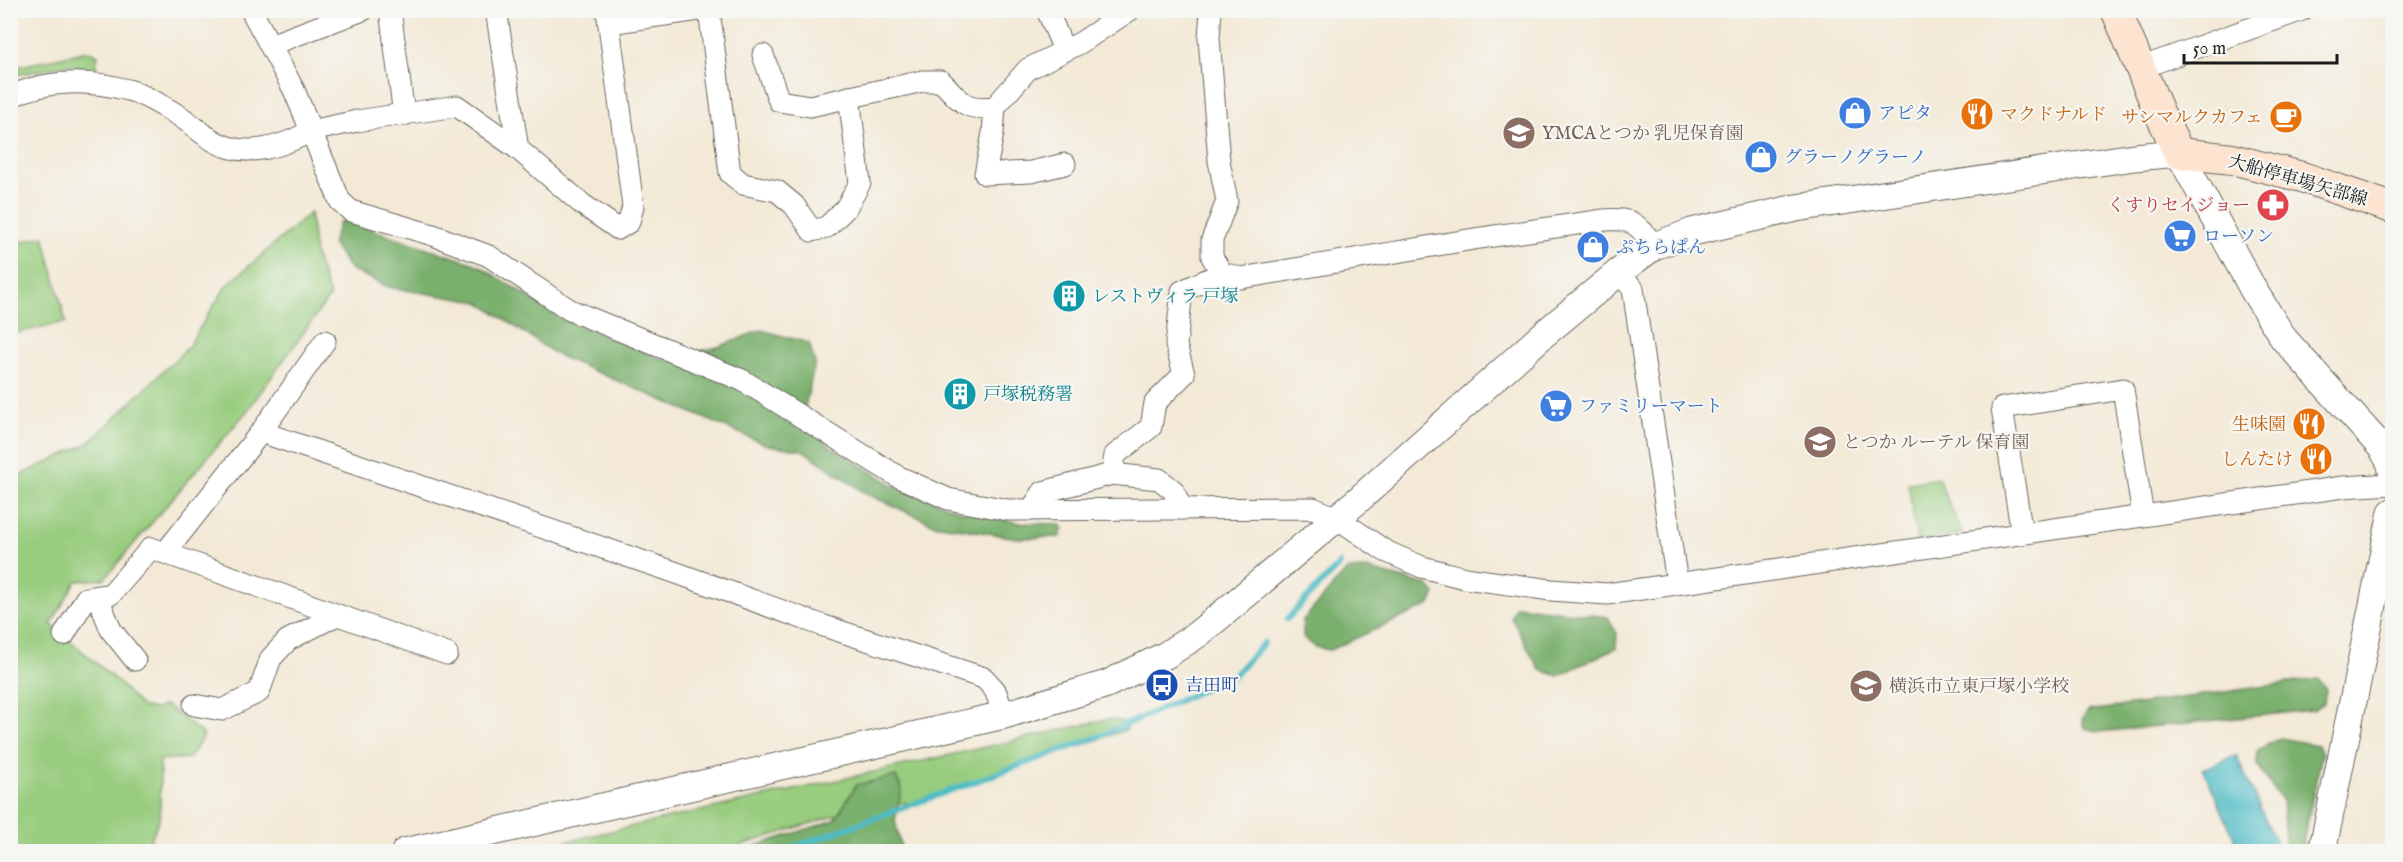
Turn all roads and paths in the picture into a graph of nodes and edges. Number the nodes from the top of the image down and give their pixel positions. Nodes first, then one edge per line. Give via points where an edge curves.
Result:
1 (251, 10) edge
2 (363, 10) edge
3 (390, 10) edge
4 (496, 10) edge
5 (699, 10) edge
6 (709, 10) edge
7 (1047, 10) edge
8 (1130, 10) edge
9 (1211, 10) edge
10 (2116, 10) edge
11 (2302, 10) edge
12 (608, 17) edge
13 (270, 45) junction
14 (1064, 50) junction
15 (763, 55) dead end
16 (2140, 68) junction
17 (10, 97) edge
18 (849, 97) junction
19 (994, 107) junction
20 (404, 115) junction
21 (311, 130) junction
22 (518, 149) junction
23 (2180, 153) junction
24 (1065, 164) dead end
25 (2392, 208) edge
26 (1654, 246) junction
27 (1619, 272) junction
28 (1222, 273) junction
29 (325, 341) dead end
30 (261, 432) junction
31 (2392, 471) edge
32 (1112, 474) junction
33 (2392, 484) edge
34 (1182, 509) junction
35 (1031, 510) junction
36 (2392, 512) edge
37 (2143, 516) junction
38 (1337, 518) junction
39 (2022, 534) junction
40 (165, 552) junction
41 (1677, 583) junction
42 (98, 597) junction
43 (337, 615) junction
44 (64, 635) dead end
45 (447, 654) dead end
46 (135, 660) dead end
47 (194, 705) dead end
48 (1004, 715) junction
49 (405, 852) edge
50 (2322, 852) edge

1 - 13 street
2 - 13 street
3 - 20 street
4 - 22 street
5 - 12 street
6 - 18 street via 730,173 743,184 777,191 794,205 812,231 827,227 846,208 860,183
7 - 14 street
8 - 14 street
9 - 28 street via 1209,38 1219,161 1227,201 1212,240 1212,257
10 - 16 main road
11 - 16 street
12 - 22 street via 633,206 629,222 618,229
13 - 21 street
14 - 19 street via 1028,69
15 - 18 street via 779,102 810,106
16 - 23 main road
17 - 21 street via 72,82 130,90 228,147 261,150 290,142
18 - 19 street via 923,81 941,81 965,105 977,109
19 - 24 street via 985,174 1031,172
20 - 21 street
20 - 22 street via 458,106
21 - 35 street via 340,201 351,211 489,256 570,310 742,380 907,481 948,499 1008,510
23 - 25 main road, 大船停車場矢部線 via 2232,159 2302,177
23 - 26 street via 1796,208 1692,232
23 - 31 street via 2284,339 2382,448
26 - 27 street
26 - 28 street via 1642,229 1624,219 1604,220 1241,278
27 - 38 street
27 - 41 street via 1633,289
28 - 32 street via 1182,291 1176,345 1184,374 1155,403 1150,427 1115,456
29 - 30 street
30 - 40 street
30 - 48 street via 984,678 995,690
32 - 34 street via 1159,479 1173,490
32 - 35 street via 1043,492
33 - 37 street via 2343,487
34 - 35 street
34 - 38 street via 1313,508
36 - 50 street
37 - 39 street
37 - 39 street via 2122,389 2002,408
38 - 41 street via 1403,559 1465,578 1607,594
38 - 48 street via 1230,608 1166,655 1107,684
39 - 41 street
40 - 42 street via 151,548 111,594
40 - 43 street
42 - 44 street via 86,598
42 - 46 street via 111,630
43 - 45 street
43 - 47 street via 288,640 271,658 258,692 222,711
48 - 49 street

